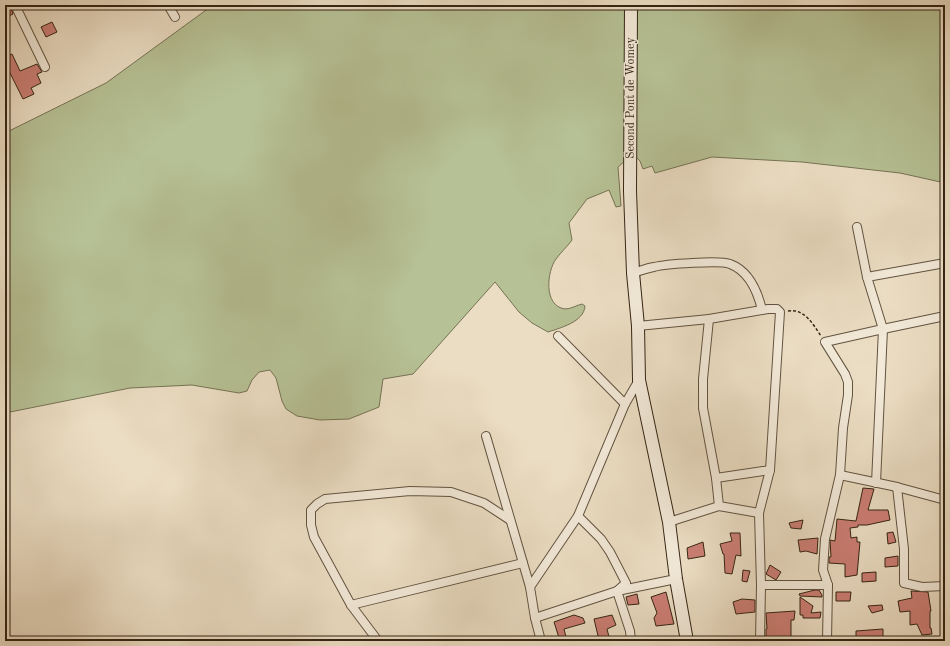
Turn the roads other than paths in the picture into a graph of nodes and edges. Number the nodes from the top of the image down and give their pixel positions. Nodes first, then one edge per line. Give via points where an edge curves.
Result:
1 (15, 5) edge
2 (168, 5) edge
3 (631, 5) edge
4 (175, 17) dead end
5 (45, 67) dead end
6 (857, 227) dead end
7 (945, 263) edge
8 (633, 273) junction
9 (867, 277) junction
10 (762, 310) junction
11 (945, 316) edge
12 (709, 319) junction
13 (638, 326) junction
14 (883, 329) junction
15 (558, 336) dead end
16 (639, 380) junction
17 (625, 404) junction
18 (486, 436) dead end
19 (770, 470) junction
20 (840, 475) junction
21 (716, 478) junction
22 (876, 483) junction
23 (897, 487) junction
24 (945, 500) edge
25 (719, 506) junction
26 (759, 513) junction
27 (578, 516) junction
28 (510, 520) junction
29 (669, 522) junction
30 (523, 563) junction
31 (676, 579) junction
32 (761, 585) junction
33 (828, 585) junction
34 (945, 586) edge
35 (530, 587) junction
36 (617, 591) junction
37 (351, 605) junction
38 (536, 618) junction
39 (378, 641) edge
40 (542, 641) edge
41 (631, 641) edge
42 (688, 641) edge
43 (760, 641) edge
44 (827, 641) edge

1 - 5 street
2 - 4 street
3 - 8 main road, Second Pont de Womey via 630,191
6 - 9 street
7 - 9 street
8 - 10 street via 655,266 704,262 730,264 750,280 759,296
8 - 13 main road, Second Pont de Womey
9 - 14 street
10 - 12 street
10 - 19 street via 777,309 780,312
11 - 14 street
12 - 13 street
12 - 21 street via 703,408
13 - 16 main road, Second Pont de Womey
14 - 20 street via 825,342 843,369 848,382
14 - 22 street
15 - 17 street
16 - 17 street
16 - 29 main road, Second Pont de Womey
17 - 27 street
18 - 28 street
19 - 21 street
19 - 26 street
20 - 22 street
20 - 33 street via 825,538 823,570
21 - 25 street
22 - 23 street
23 - 24 street
23 - 34 street via 904,550 904,583 922,587
25 - 26 street
25 - 29 street
26 - 32 street
27 - 35 street
27 - 36 street via 610,552 626,583
28 - 30 street
28 - 37 street via 484,503 451,492 410,491 325,499 312,510 311,525 314,537
29 - 31 main road, Second Pont de Womey
30 - 35 street
30 - 37 street
31 - 36 street
31 - 42 main road, Second Pont de Womey
32 - 33 street
32 - 43 street
33 - 44 street
35 - 38 street
36 - 38 street
36 - 41 street
37 - 39 street
38 - 40 street

